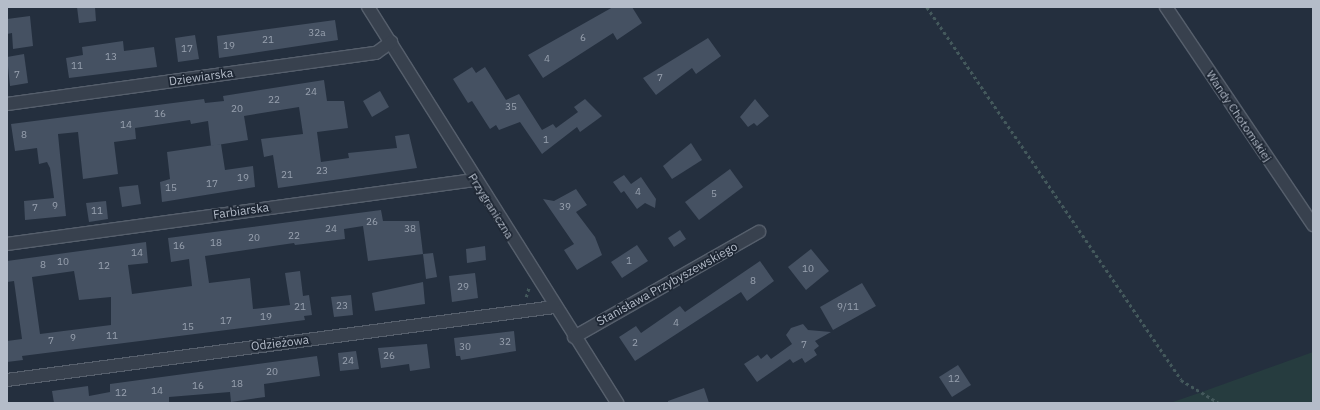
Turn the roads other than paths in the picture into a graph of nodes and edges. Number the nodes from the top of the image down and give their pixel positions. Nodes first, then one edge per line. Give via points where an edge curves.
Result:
1 (368, 7) edge
2 (1166, 7) edge
3 (391, 42) junction
4 (7, 104) edge
5 (476, 180) junction
6 (1313, 225) edge
7 (759, 232) dead end
8 (7, 244) edge
9 (554, 307) junction
10 (574, 337) junction
11 (7, 380) edge
12 (617, 403) edge

1 - 3 street, Przygraniczna
2 - 6 street, Wandy Chotomskiej
3 - 4 street, Dziewiarska via 376,53
3 - 5 street, Przygraniczna
5 - 8 street, Farbiarska
5 - 9 street, Przygraniczna
7 - 10 street, Stanisława Przybyszewskiego
9 - 10 street, Przygraniczna
9 - 11 street, Odzieżowa
10 - 12 street, Przygraniczna

